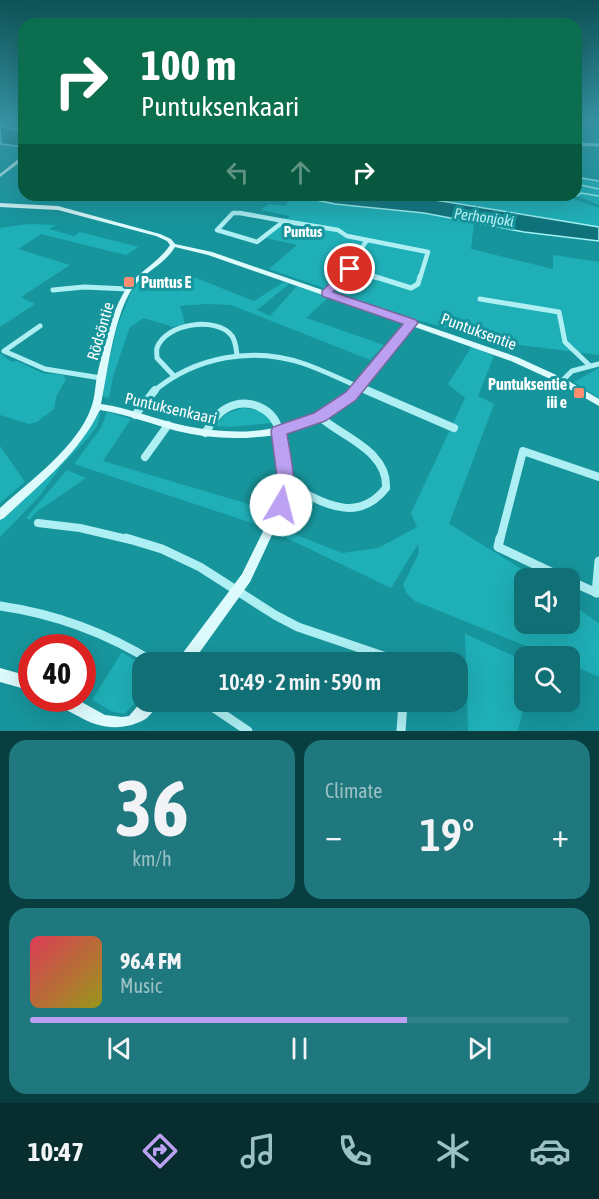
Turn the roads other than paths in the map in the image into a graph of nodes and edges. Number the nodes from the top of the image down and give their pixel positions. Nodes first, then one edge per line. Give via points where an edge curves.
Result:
1 (18, 162) edge
2 (0, 176) edge
3 (0, 205) edge
4 (284, 221) junction
5 (366, 240) junction
6 (173, 245) junction
7 (350, 269) junction
8 (128, 289) junction
9 (53, 290) dead end
10 (326, 294) junction
11 (480, 299) dead end
12 (411, 323) junction
13 (40, 326) dead end
14 (237, 355) junction
15 (599, 364) edge
16 (589, 365) junction
17 (174, 376) junction
18 (101, 378) junction
19 (562, 381) junction
20 (359, 388) junction
21 (599, 403) edge
22 (96, 406) junction
23 (135, 415) junction
24 (320, 417) junction
25 (168, 424) junction
26 (454, 428) dead end
27 (279, 431) junction
28 (205, 433) junction
29 (145, 457) dead end
30 (599, 477) edge
31 (286, 484) junction
32 (0, 516) edge
33 (38, 523) dead end
34 (599, 561) edge
35 (543, 568) edge
36 (580, 586) edge
37 (238, 591) junction
38 (597, 594) edge
39 (0, 606) edge
40 (137, 652) edge
41 (192, 652) edge
42 (371, 652) edge
43 (0, 675) edge
44 (18, 680) edge
45 (83, 712) edge
46 (142, 712) edge
47 (220, 712) edge
48 (402, 712) edge
49 (248, 731) edge
50 (401, 731) edge

1 - 2 street
3 - 6 street via 58,208 158,235
4 - 4 street via 233,213 217,230 257,242
4 - 5 street via 338,230
5 - 7 street
5 - 7 street via 428,252 418,284 404,287
6 - 8 street, Rödsöntie
6 - 10 street, Puntuksentie via 210,253
7 - 10 street
8 - 9 street
8 - 18 street, Rödsöntie
10 - 12 street, Puntuksentie
11 - 16 street via 560,312 565,342
12 - 19 street, Puntuksentie via 506,356
12 - 20 street, Puntuksenkaari
13 - 18 street via 4,351 45,369
14 - 17 street via 202,363
14 - 17 street via 235,341 226,331 205,325 187,326 169,334 157,348 160,362
14 - 20 street via 283,357
15 - 16 street
16 - 19 street via 572,371
17 - 23 street via 151,393
18 - 22 street, Rödsöntie
19 - 21 street, Puntuksentie
20 - 24 street, Puntuksenkaari
20 - 26 street
22 - 23 street, Puntuksenkaari
22 - 32 street, Rödsöntie via 90,421 68,449
23 - 25 street, Puntuksenkaari
24 - 27 street, Puntuksenkaari
24 - 31 street via 374,453 386,474 386,488 371,504 356,509 335,506
25 - 28 street, Puntuksenkaari
25 - 29 street
27 - 28 street, Puntuksenkaari
27 - 28 street via 276,419 266,409 241,405 223,412
27 - 31 street
30 - 35 street via 523,451 498,547
31 - 37 street via 276,517
33 - 37 street via 81,528 146,544 182,558
34 - 38 street
36 - 38 street
37 - 41 street
37 - 42 street via 309,632
39 - 40 street via 89,628
43 - 44 street
45 - 46 street via 102,724 118,728
47 - 49 street
48 - 50 street

